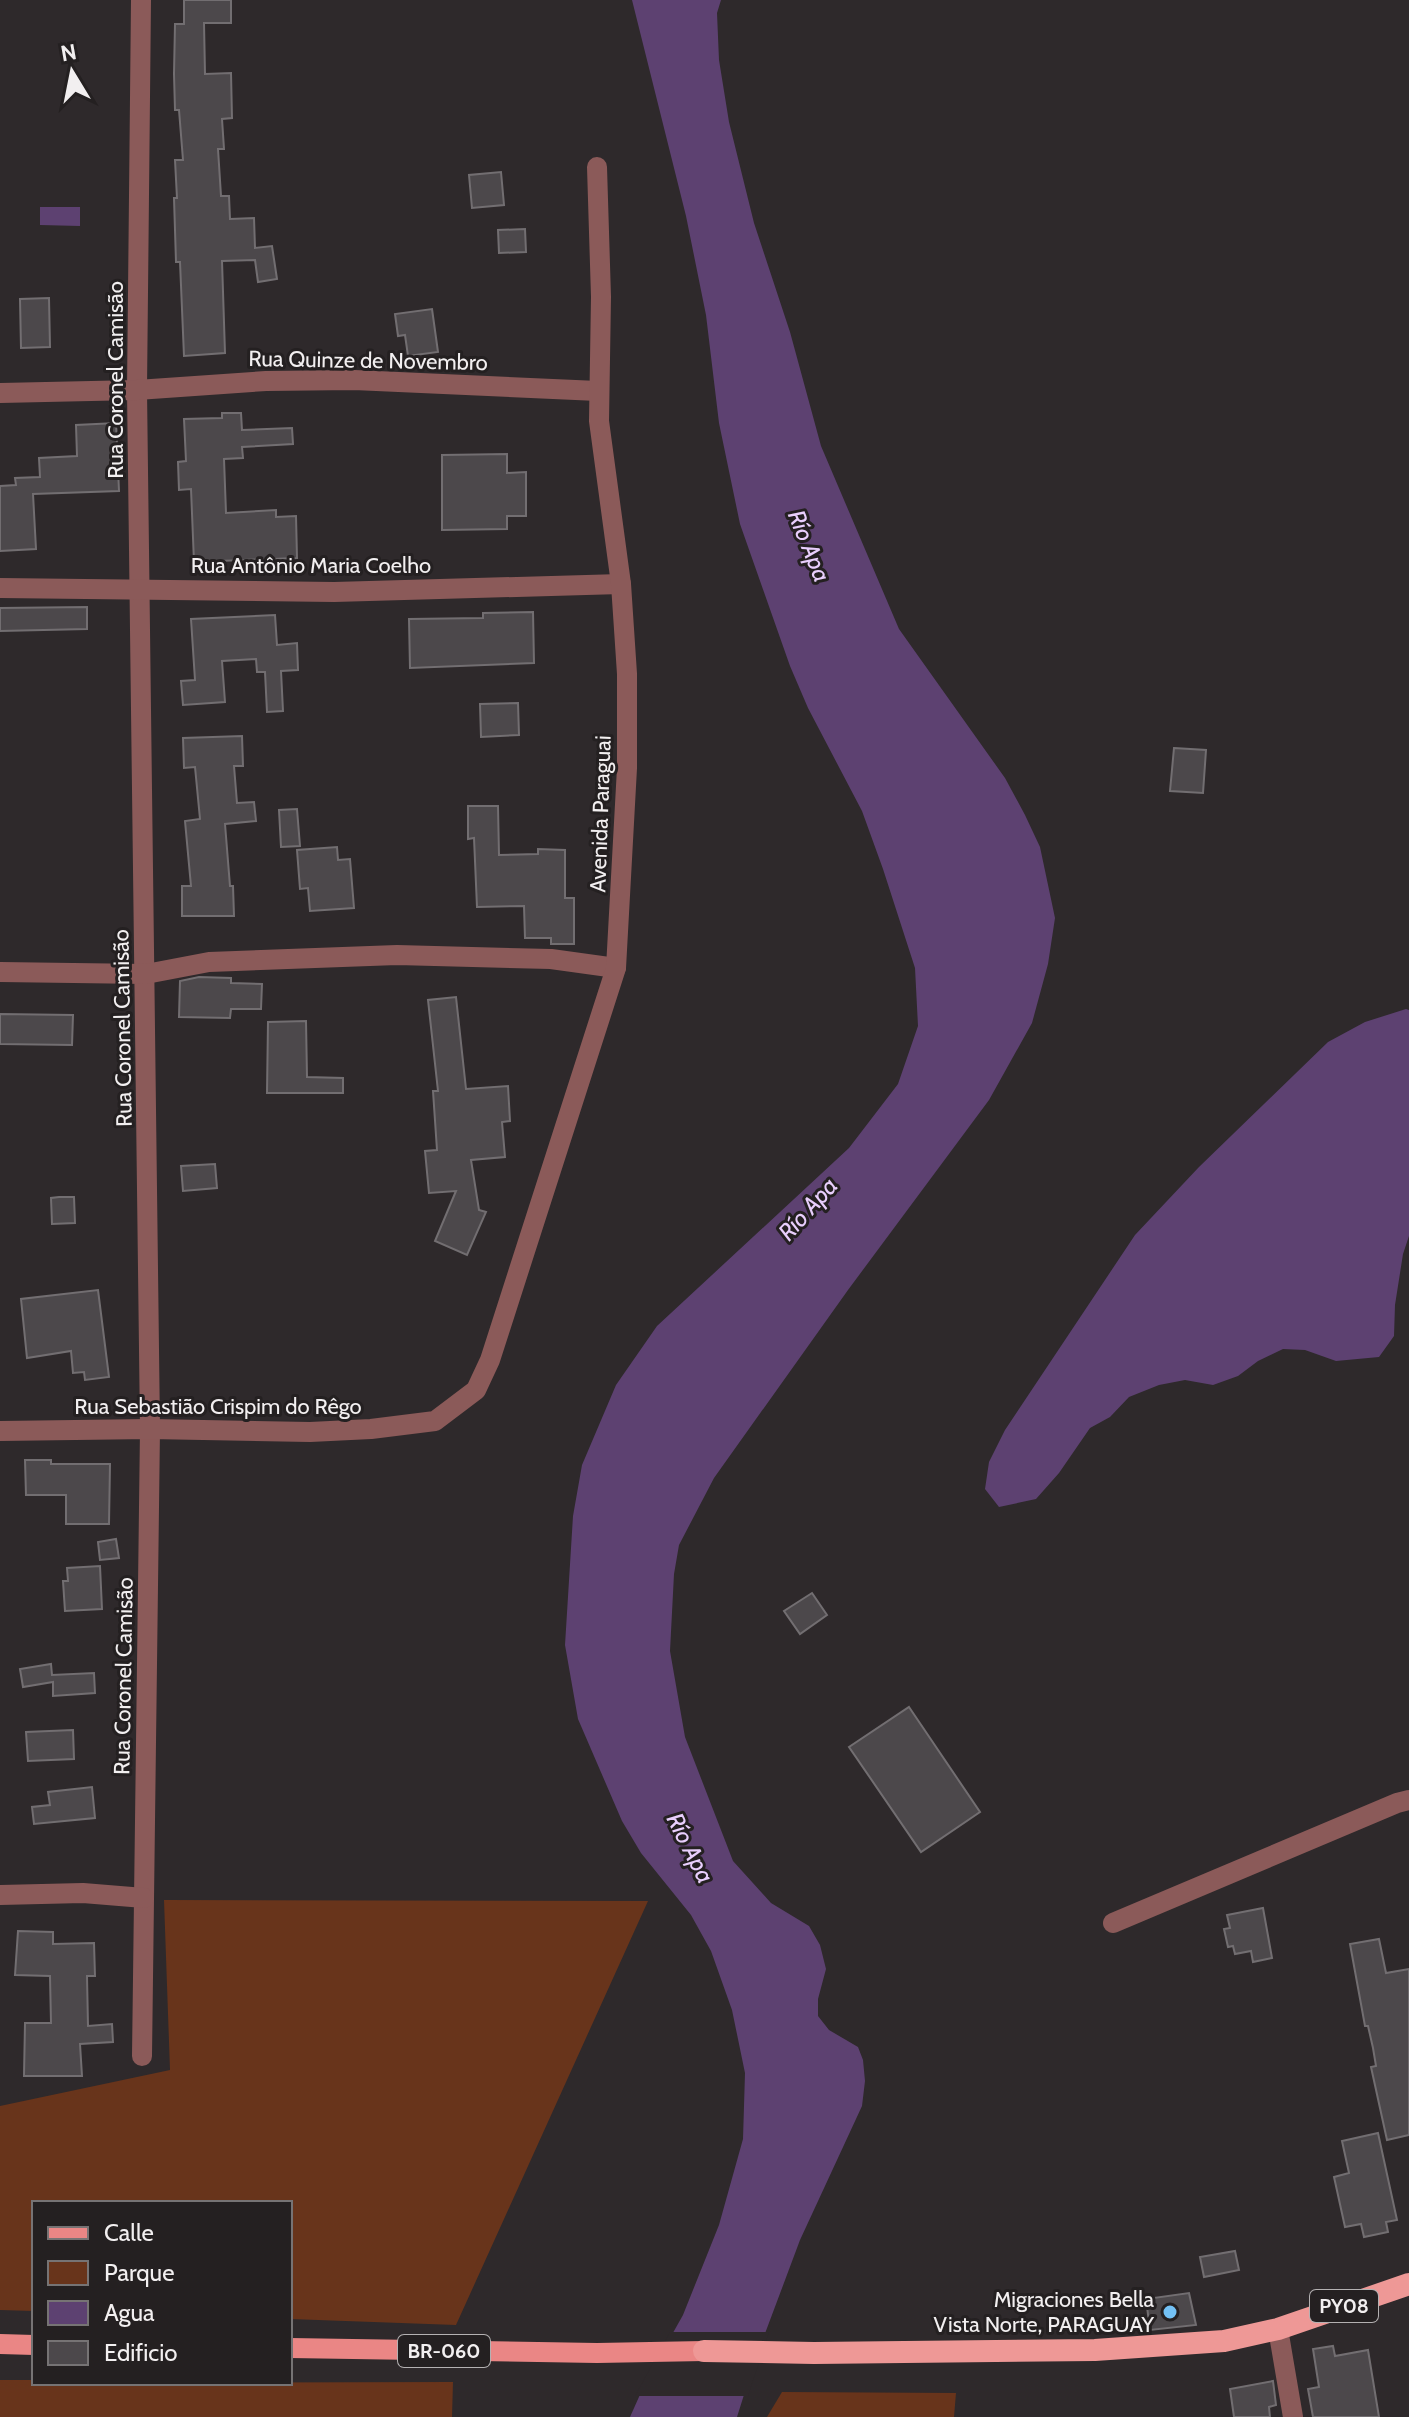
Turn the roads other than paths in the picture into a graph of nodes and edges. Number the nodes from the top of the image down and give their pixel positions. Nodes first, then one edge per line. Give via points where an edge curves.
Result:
1 (141, 0) edge
2 (597, 167) dead end
3 (137, 390) junction
4 (598, 391) junction
5 (0, 393) edge
6 (621, 584) junction
7 (0, 588) edge
8 (141, 588) junction
9 (616, 968) junction
10 (0, 972) edge
11 (146, 974) junction
12 (435, 1421) joint
13 (150, 1429) junction
14 (0, 1431) edge
15 (1409, 1800) edge
16 (0, 1895) edge
17 (144, 1898) junction
18 (1113, 1923) dead end
19 (142, 2056) dead end
20 (1409, 2284) edge
21 (1278, 2329) junction
22 (0, 2344) edge
23 (32, 2345) edge
24 (292, 2348) edge
25 (704, 2351) joint
26 (1293, 2417) edge

1 - 3 street, Rua Coronel Camisão
2 - 4 street, Avenida Paraguai
3 - 4 street, Rua Quinze de Novembro via 354,380
3 - 5 street, Rua Quinze de Novembro
3 - 8 street, Rua Coronel Camisão
4 - 6 street, Avenida Paraguai
6 - 8 street, Rua Antônio Maria Coelho via 334,592
6 - 9 street, Avenida Paraguai via 627,768
7 - 8 street, Rua Antônio Maria Coelho
8 - 11 street, Rua Coronel Camisão
9 - 11 street via 551,959 340,956 209,962
9 - 12 street, Avenida Paraguai via 490,1360 476,1390
10 - 11 street
11 - 13 street, Rua Coronel Camisão
12 - 13 street, Rua Sebastião Crispim do Rêgo via 310,1432
13 - 14 street, Rua Sebastião Crispim do Rêgo
13 - 17 street, Rua Coronel Camisão
15 - 18 street
16 - 17 street
17 - 19 street, Rua Coronel Camisão
20 - 21 highway, PY08
21 - 25 highway, PY08 via 1224,2341 1109,2349
21 - 26 street
22 - 23 main road
24 - 25 main road, BR-060

